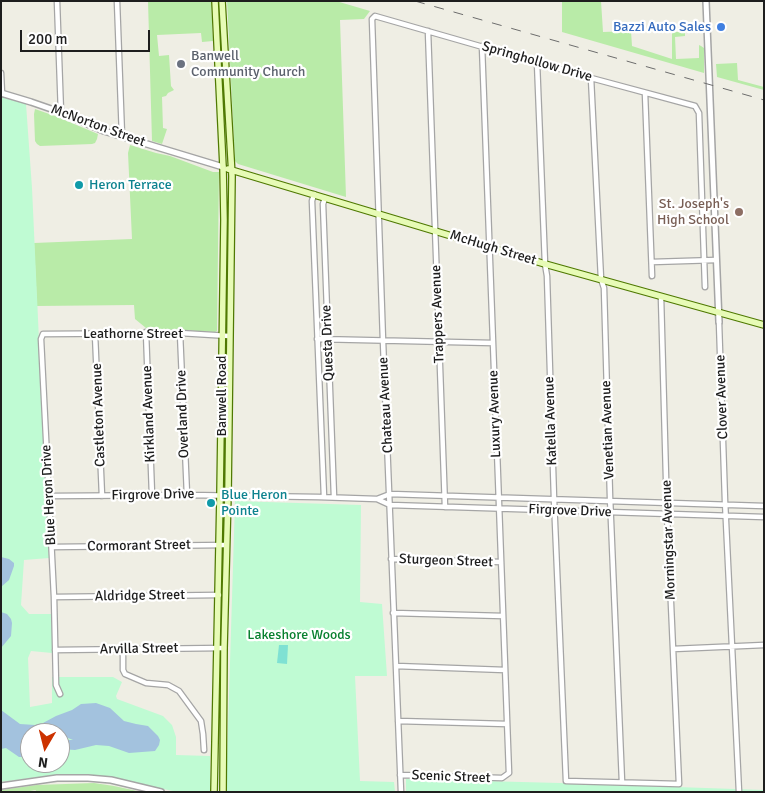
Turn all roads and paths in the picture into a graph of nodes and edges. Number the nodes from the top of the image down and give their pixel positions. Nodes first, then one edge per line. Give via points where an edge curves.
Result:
1 (57, 1) edge
2 (117, 1) edge
3 (214, 1) edge
4 (222, 1) edge
5 (706, 1) edge
6 (372, 19) joint
7 (428, 31) junction
8 (482, 46) junction
9 (537, 62) junction
10 (1, 74) edge
11 (591, 78) junction
12 (645, 93) junction
13 (2, 94) edge
14 (61, 113) junction
15 (122, 136) junction
16 (223, 167) junction
17 (232, 170) junction
18 (314, 194) junction
19 (325, 198) junction
20 (378, 214) junction
21 (435, 231) junction
22 (489, 247) junction
23 (704, 260) junction
24 (716, 260) junction
25 (652, 262) junction
26 (544, 264) junction
27 (325, 268) junction
28 (315, 269) junction
29 (652, 276) dead end
30 (601, 279) junction
31 (705, 287) dead end
32 (661, 297) junction
33 (719, 312) junction
34 (719, 322) joint
35 (764, 325) edge
36 (146, 332) junction
37 (180, 333) junction
38 (95, 334) junction
39 (225, 336) junction
40 (41, 339) joint
41 (317, 339) junction
42 (328, 340) junction
43 (382, 341) junction
44 (439, 342) junction
45 (492, 343) junction
46 (321, 418) junction
47 (331, 418) junction
48 (390, 494) junction
49 (152, 495) junction
50 (187, 495) junction
51 (220, 495) junction
52 (228, 495) junction
53 (50, 496) junction
54 (102, 496) junction
55 (445, 496) junction
56 (324, 497) junction
57 (334, 497) junction
58 (499, 498) junction
59 (377, 499) junction
60 (554, 499) junction
61 (610, 501) junction
62 (667, 503) junction
63 (390, 505) junction
64 (726, 505) junction
65 (445, 506) junction
66 (764, 506) edge
67 (499, 508) junction
68 (554, 510) junction
69 (611, 512) junction
70 (667, 514) junction
71 (726, 516) junction
72 (764, 517) edge
73 (219, 545) junction
74 (226, 545) junction
75 (52, 546) junction
76 (391, 559) junction
77 (501, 562) junction
78 (218, 595) junction
79 (225, 595) junction
80 (54, 597) junction
81 (393, 613) junction
82 (504, 616) junction
83 (764, 645) edge
84 (733, 646) junction
85 (220, 648) junction
86 (122, 649) junction
87 (673, 649) junction
88 (55, 650) junction
89 (396, 666) junction
90 (505, 670) junction
91 (60, 694) dead end
92 (398, 721) junction
93 (507, 724) junction
94 (204, 750) dead end
95 (400, 775) junction
96 (502, 778) joint
97 (622, 782) junction
98 (1, 786) edge
99 (161, 792) edge
100 (214, 792) edge
101 (223, 792) edge
102 (401, 792) edge
103 (739, 792) edge

1 - 14 street
2 - 15 street
3 - 16 main road, Banwell Road
4 - 17 main road, Banwell Road
5 - 24 street, Clover Avenue
6 - 7 street, Springhollow Drive via 375,16
6 - 20 street, Chateau Avenue
7 - 8 street, Springhollow Drive
7 - 21 street, Trappers Avenue
8 - 9 street, Springhollow Drive
8 - 22 street, Luxury Avenue
9 - 11 street, Springhollow Drive
9 - 26 street, Katella Avenue
10 - 13 street
11 - 12 street, Springhollow Drive
11 - 30 street, Venetian Avenue
12 - 23 street, Springhollow Drive via 695,106 699,113
12 - 25 street
13 - 14 street, McNorton Street
14 - 15 street, McNorton Street
15 - 16 street, McNorton Street
16 - 17 main road, McHugh Street
16 - 39 main road, Banwell Road
17 - 18 main road, McHugh Street
17 - 39 main road, Banwell Road
18 - 19 main road, McHugh Street
18 - 28 street, Questa Drive
19 - 20 main road, McHugh Street
19 - 27 street, Questa Drive
20 - 21 main road, McHugh Street
20 - 43 street, Chateau Avenue
21 - 22 main road, McHugh Street
21 - 44 street, Trappers Avenue
22 - 26 main road, McHugh Street
22 - 45 street, Luxury Avenue
23 - 24 street
23 - 25 street
23 - 31 street
24 - 33 street, Clover Avenue
25 - 29 street
26 - 30 main road, McHugh Street
26 - 60 street, Katella Avenue
27 - 28 street
27 - 42 street, Questa Drive
28 - 41 street, Questa Drive
30 - 32 main road, McHugh Street
30 - 61 street, Venetian Avenue via 604,288
32 - 33 main road, McHugh Street
32 - 62 street, Morningstar Avenue
33 - 34 street, Clover Avenue
33 - 35 main road, McHugh Street
34 - 64 street, Clover Avenue
36 - 37 street, Leathorne Street
36 - 38 street, Leathorne Street
36 - 49 street, Kirkland Avenue
37 - 39 street, Leathorne Street
37 - 50 street, Overland Drive
38 - 40 street, Leathorne Street via 43,334
38 - 54 street, Castleton Avenue
39 - 51 main road, Banwell Road
39 - 52 main road, Banwell Road
40 - 53 street, Blue Heron Drive
41 - 42 street
41 - 46 street, Questa Drive
42 - 43 street
42 - 47 street, Questa Drive
43 - 44 street
43 - 48 street, Chateau Avenue
44 - 45 street
44 - 55 street, Trappers Avenue
45 - 58 street, Luxury Avenue
46 - 47 street
46 - 56 street, Questa Drive
47 - 57 street, Questa Drive
48 - 55 street, Firgrove Drive
48 - 59 street, Firgrove Drive
48 - 63 street, Chateau Avenue
49 - 50 street, Firgrove Drive
49 - 54 street, Firgrove Drive
50 - 51 street, Firgrove Drive
51 - 52 street, Firgrove Drive
51 - 73 main road, Banwell Road
52 - 56 street, Firgrove Drive
52 - 74 main road, Banwell Road
53 - 54 street, Firgrove Drive
53 - 75 street, Blue Heron Drive
55 - 58 street, Firgrove Drive
55 - 65 street, Trappers Avenue
56 - 57 street, Firgrove Drive
57 - 59 street, Firgrove Drive
58 - 60 street, Firgrove Drive
58 - 67 street, Luxury Avenue
59 - 63 street, Firgrove Drive
60 - 61 street, Firgrove Drive
60 - 68 street, Katella Avenue
61 - 62 street, Firgrove Drive
61 - 69 street, Venetian Avenue
62 - 64 street, Firgrove Drive
62 - 70 street, Morningstar Avenue
63 - 65 street, Firgrove Drive
63 - 76 street, Chateau Avenue
64 - 66 street, Firgrove Drive
64 - 71 street, Clover Avenue
65 - 67 street, Firgrove Drive
67 - 68 street, Firgrove Drive
67 - 77 street, Luxury Avenue
68 - 69 street, Firgrove Drive
68 - 97 street, Katella Avenue via 566,780
69 - 70 street, Firgrove Drive
69 - 97 street, Venetian Avenue
70 - 71 street, Firgrove Drive
70 - 87 street, Morningstar Avenue
71 - 72 street, Firgrove Drive
71 - 84 street, Clover Avenue
73 - 74 street, Cormorant Street
73 - 75 street, Cormorant Street
73 - 78 main road, Banwell Road
74 - 79 main road, Banwell Road
75 - 80 street, Blue Heron Drive
76 - 77 street, Sturgeon Street
76 - 81 street, Chateau Avenue
77 - 82 street, Luxury Avenue
78 - 79 street, Aldridge Street
78 - 80 street, Aldridge Street
78 - 85 main road, Banwell Road
79 - 85 main road, Banwell Road
80 - 88 street, Blue Heron Drive
81 - 82 street
81 - 89 street, Chateau Avenue
82 - 90 street, Luxury Avenue
83 - 84 street
84 - 87 street
84 - 103 street, Clover Avenue
85 - 86 street, Arvilla Street
85 - 100 main road, Banwell Road
85 - 101 main road, Banwell Road
86 - 88 street, Arvilla Street
86 - 94 street via 122,670 125,674 146,684 168,685 179,691 201,720
87 - 97 street, Morningstar Avenue via 678,784
88 - 91 street, Blue Heron Drive via 56,685
89 - 90 street
89 - 92 street, Chateau Avenue
90 - 93 street, Luxury Avenue
92 - 93 street
92 - 95 street, Chateau Avenue
93 - 96 street, Luxury Avenue via 509,773
95 - 96 street, Scenic Street
95 - 102 street, Chateau Avenue
98 - 99 street via 57,778 88,778 112,780

